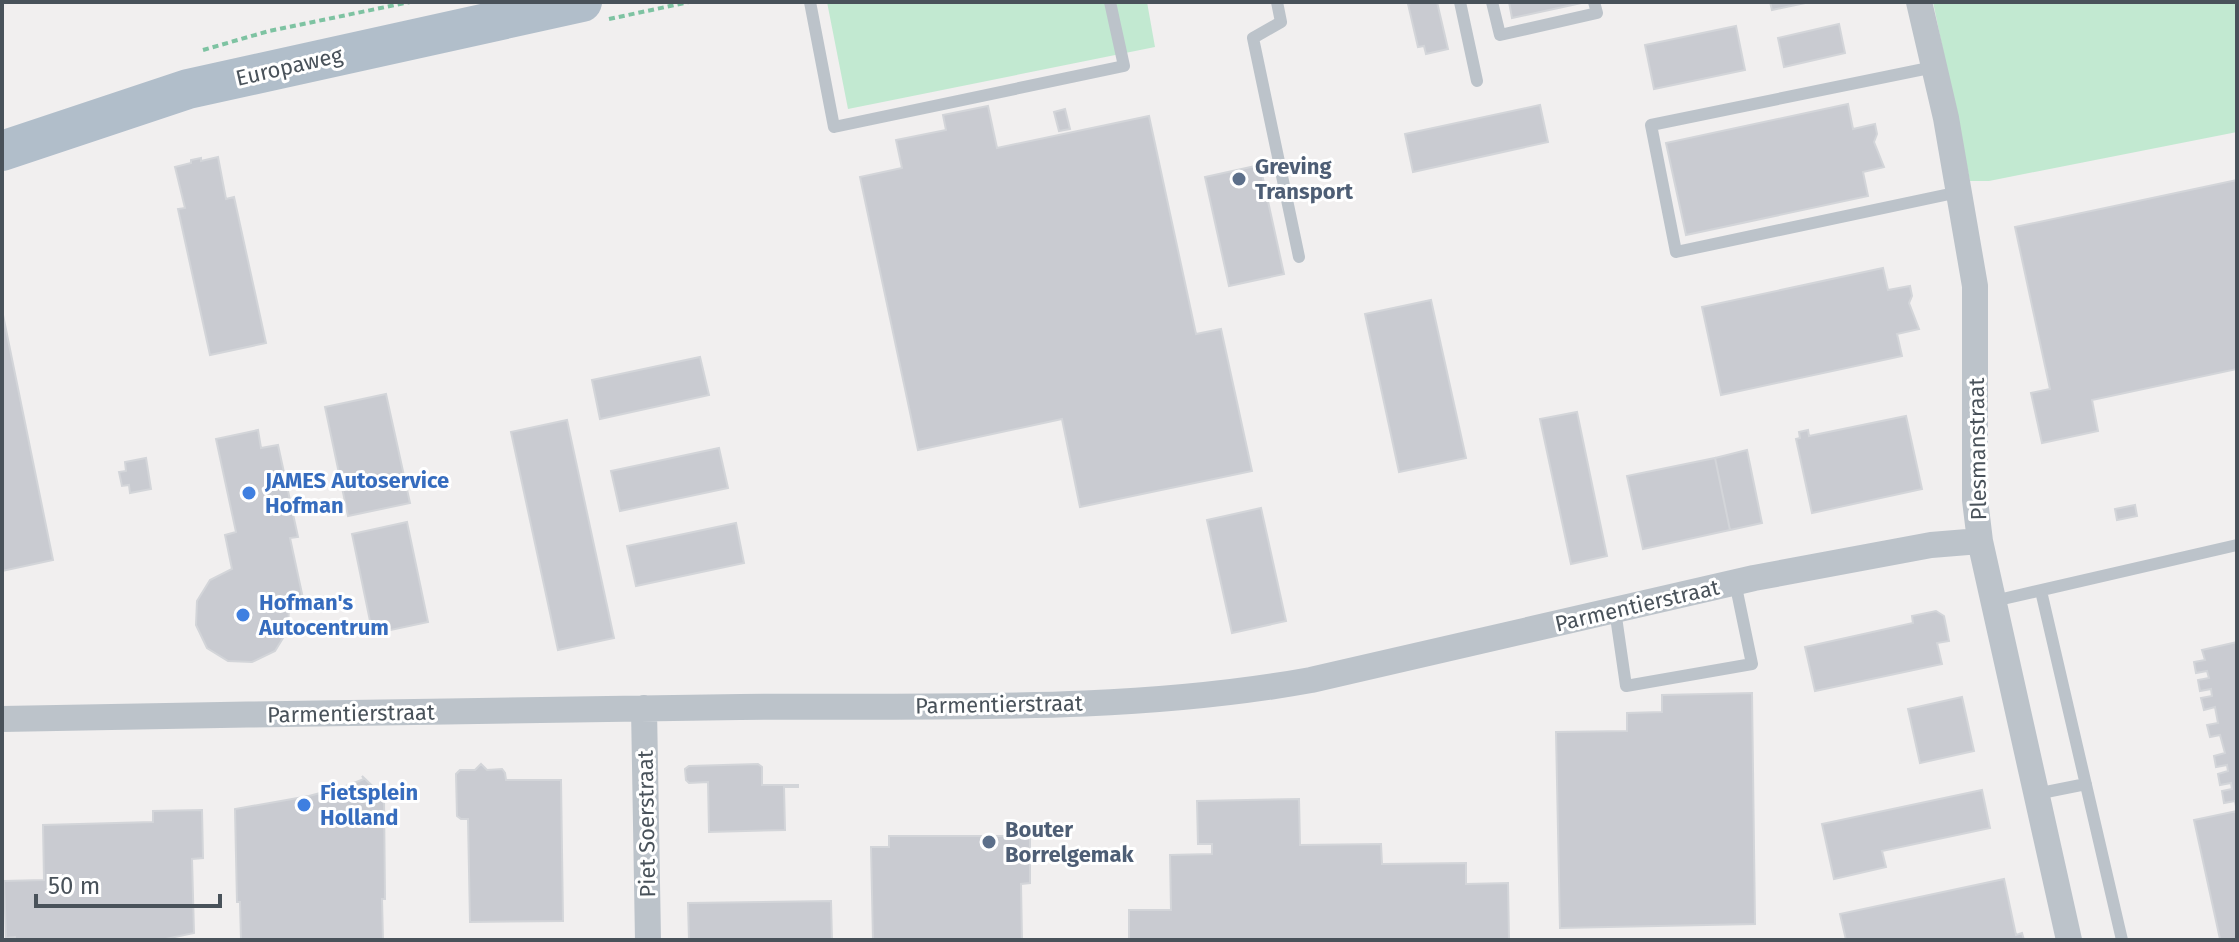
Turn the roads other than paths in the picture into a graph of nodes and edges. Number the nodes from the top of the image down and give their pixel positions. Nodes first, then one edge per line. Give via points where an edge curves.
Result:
1 (582, 2) edge
2 (810, 2) edge
3 (1110, 2) edge
4 (1277, 2) edge
5 (1460, 2) edge
6 (1492, 2) edge
7 (1594, 2) edge
8 (1919, 2) edge
9 (1934, 67) junction
10 (1477, 81) dead end
11 (2, 151) edge
12 (1959, 192) junction
13 (1299, 257) dead end
14 (1980, 541) junction
15 (2237, 545) edge
16 (1735, 582) junction
17 (2041, 591) junction
18 (1994, 601) junction
19 (1615, 609) junction
20 (644, 708) junction
21 (2, 719) edge
22 (2086, 784) junction
23 (2036, 794) junction
24 (648, 940) edge
25 (2069, 940) edge
26 (2122, 940) edge

1 - 11 main road, Europaweg via 188,89
2 - 3 lane via 834,127 1124,66
4 - 13 lane via 1281,22 1253,38
5 - 10 lane
6 - 7 lane via 1500,35 1597,13
8 - 9 street, Plesmanstraat
9 - 12 street, Plesmanstraat
9 - 12 lane via 1651,125 1676,252
12 - 14 street, Plesmanstraat via 1975,286 1975,500
14 - 16 street, Parmentierstraat via 1931,545
14 - 18 street, Plesmanstraat
15 - 17 lane
16 - 19 street, Parmentierstraat
16 - 19 lane via 1752,664 1626,686
17 - 18 lane
17 - 22 lane
18 - 23 street, Plesmanstraat
19 - 20 street, Parmentierstraat via 1244,692 1037,705
20 - 21 street, Parmentierstraat
20 - 24 street, Piet Soerstraat
22 - 23 lane
22 - 26 lane
23 - 25 street, Plesmanstraat

